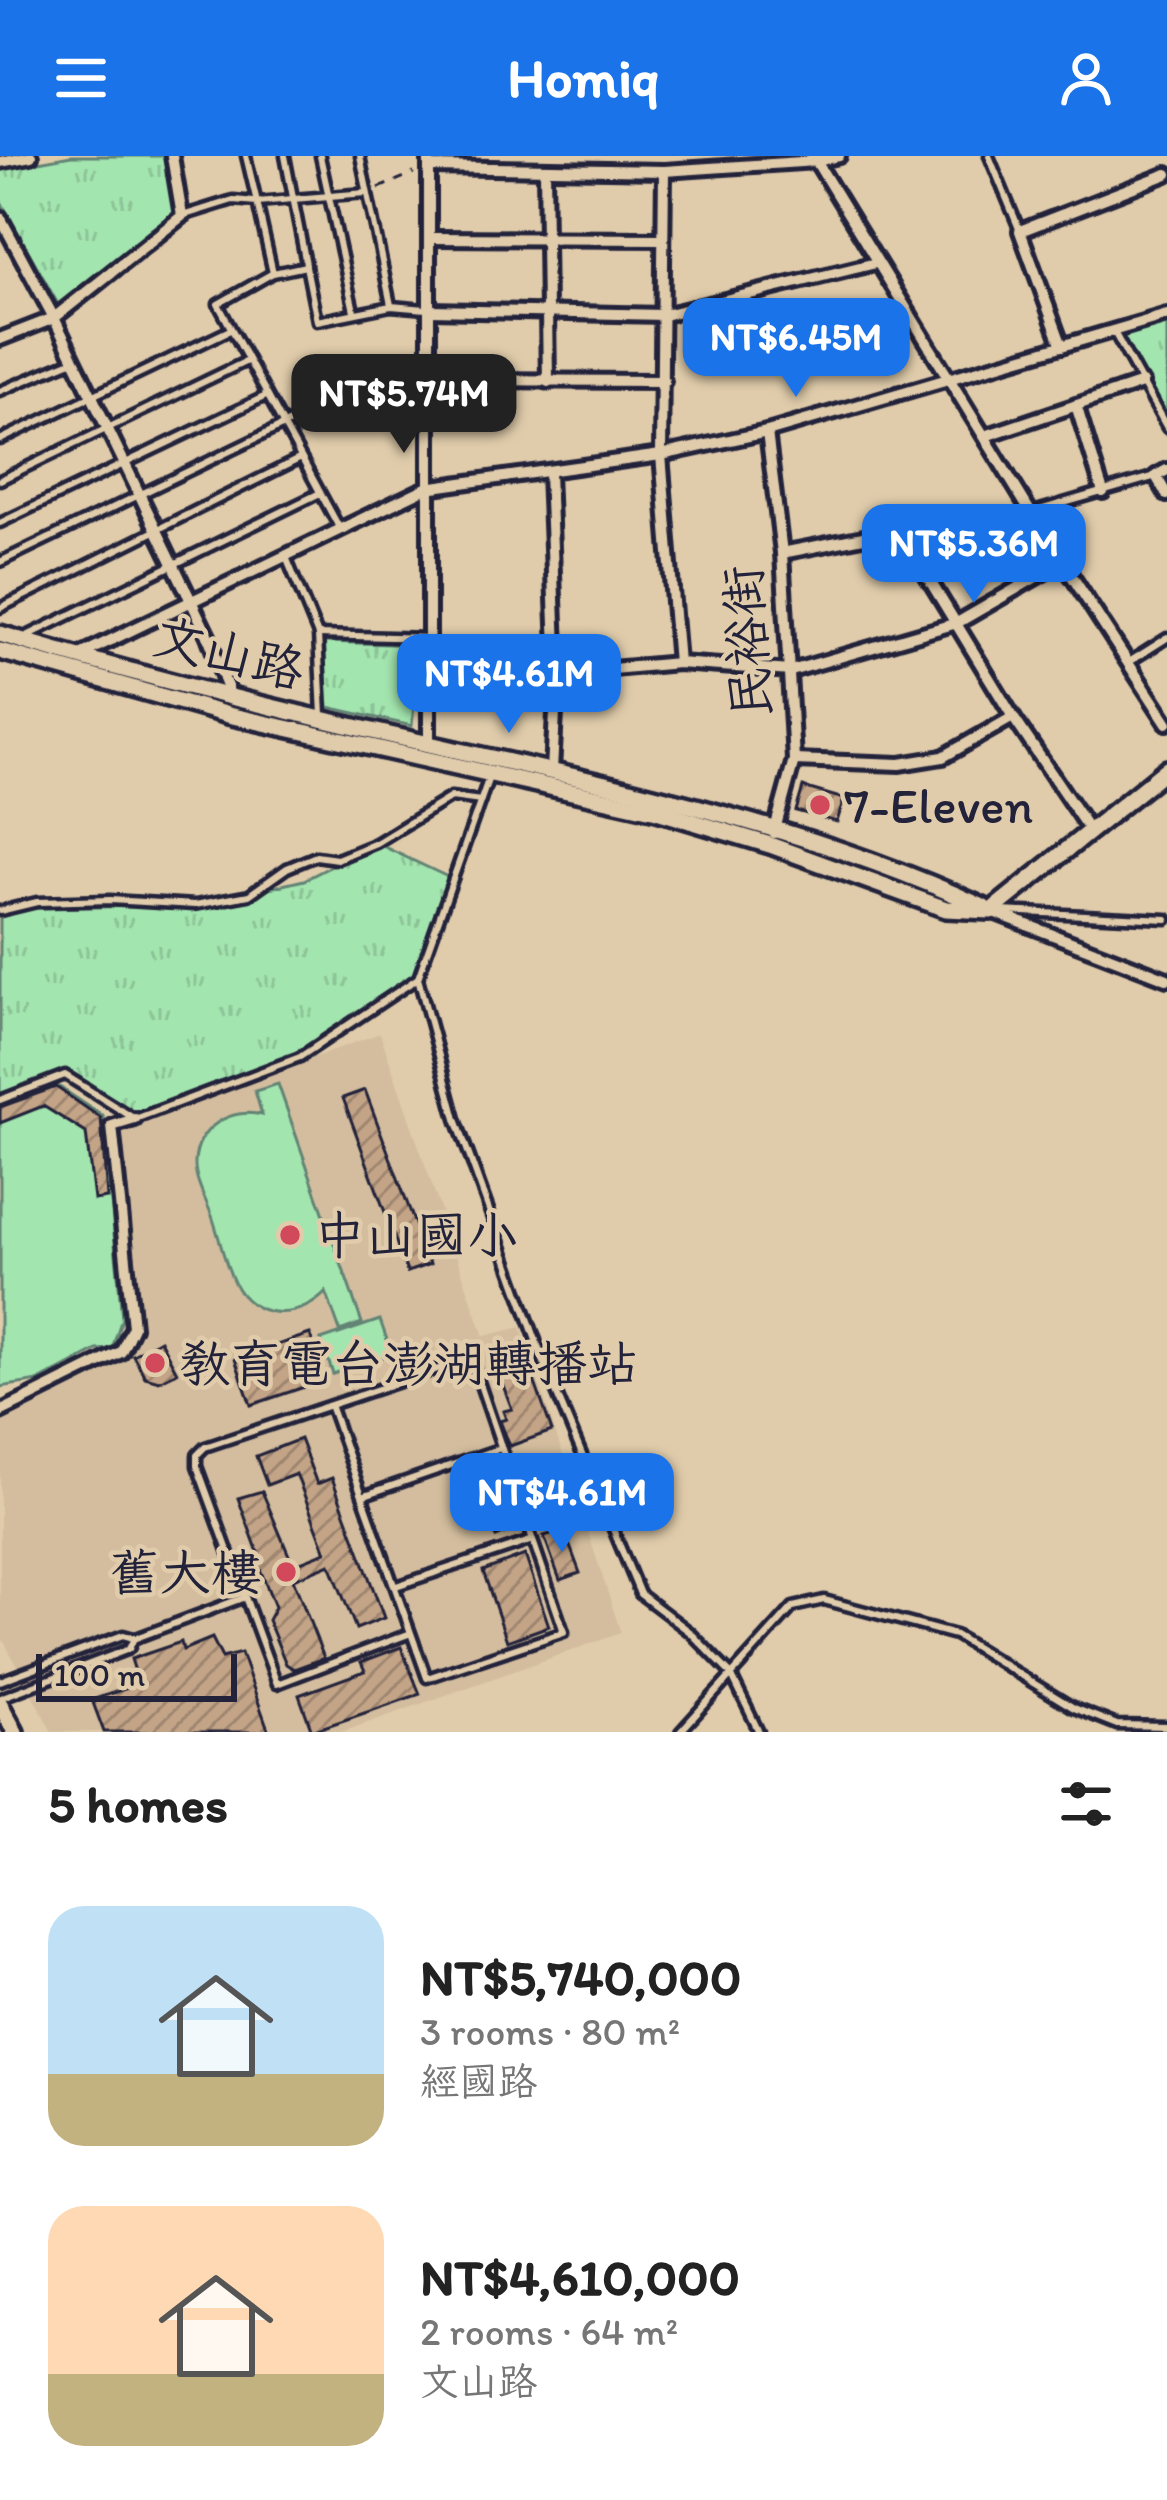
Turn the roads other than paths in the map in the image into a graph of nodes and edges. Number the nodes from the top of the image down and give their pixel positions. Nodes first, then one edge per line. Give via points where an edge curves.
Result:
1 (31, 156) edge
2 (172, 156) edge
3 (246, 156) edge
4 (285, 156) edge
5 (320, 156) edge
6 (361, 156) edge
7 (839, 156) edge
8 (989, 156) edge
9 (814, 159) edge
10 (429, 161) edge
11 (0, 162) edge
12 (544, 170) junction
13 (664, 171) junction
14 (1167, 174) edge
15 (366, 193) junction
16 (330, 196) junction
17 (296, 201) junction
18 (257, 202) junction
19 (182, 216) junction
20 (0, 217) edge
21 (1020, 230) junction
22 (545, 237) junction
23 (430, 238) junction
24 (663, 239) junction
25 (876, 263) junction
26 (306, 266) junction
27 (273, 272) junction
28 (391, 306) junction
29 (431, 310) junction
30 (354, 312) junction
31 (547, 313) junction
32 (664, 315) junction
33 (1167, 316) edge
34 (54, 318) junction
35 (230, 330) junction
36 (1114, 332) junction
37 (0, 338) edge
38 (1062, 346) junction
39 (430, 354) junction
40 (74, 360) junction
41 (247, 361) junction
42 (430, 380) junction
43 (951, 381) junction
44 (548, 382) junction
45 (664, 382) junction
46 (1142, 383) junction
47 (0, 391) edge
48 (92, 396) junction
49 (266, 396) junction
50 (1076, 406) junction
51 (283, 427) junction
52 (107, 428) junction
53 (1167, 428) edge
54 (767, 432) junction
55 (985, 436) junction
56 (0, 440) edge
57 (662, 455) junction
58 (299, 459) junction
59 (124, 463) junction
60 (548, 473) junction
61 (1162, 473) edge
62 (0, 480) edge
63 (426, 488) junction
64 (1103, 492) junction
65 (140, 494) junction
66 (318, 494) junction
67 (1167, 495) edge
68 (1031, 513) junction
69 (0, 523) edge
70 (341, 530) junction
71 (158, 532) junction
72 (782, 553) junction
73 (286, 557) junction
74 (1064, 561) junction
75 (0, 562) edge
76 (174, 566) junction
77 (191, 601) junction
78 (0, 608) edge
79 (957, 623) junction
80 (0, 634) edge
81 (318, 634) junction
82 (429, 638) junction
83 (1167, 638) edge
84 (19, 640) junction
85 (0, 651) edge
86 (77, 657) junction
87 (1129, 662) junction
88 (678, 663) junction
89 (791, 671) junction
90 (557, 674) junction
91 (230, 707) junction
92 (1013, 717) junction
93 (322, 720) junction
94 (1167, 722) edge
95 (428, 752) junction
96 (794, 760) junction
97 (1167, 769) edge
98 (552, 771) junction
99 (490, 774) junction
100 (481, 801) junction
101 (1090, 831) junction
102 (772, 837) junction
103 (0, 911) edge
104 (991, 911) junction
105 (1167, 919) edge
106 (418, 978) junction
107 (1167, 980) edge
108 (0, 1100) edge
109 (135, 1119) junction
110 (330, 1405) junction
111 (0, 1412) edge
112 (502, 1448) junction
113 (365, 1495) junction
114 (533, 1540) junction
115 (396, 1586) junction
116 (245, 1597) junction
117 (411, 1633) junction
118 (134, 1638) junction
119 (730, 1674) junction
120 (0, 1682) edge
121 (0, 1701) edge
122 (1167, 1726) edge
123 (15, 1732) edge
124 (680, 1732) edge
125 (759, 1732) edge

1 - 11 street
2 - 19 street
3 - 18 lane
4 - 17 lane
5 - 16 lane
6 - 15 lane
7 - 9 street
8 - 21 lane
9 - 13 street
9 - 25 street
10 - 12 street
10 - 23 street
12 - 13 street
12 - 22 street
13 - 24 street
14 - 21 street
15 - 16 lane
15 - 28 lane
16 - 17 lane
16 - 30 lane
17 - 18 lane
17 - 26 lane
18 - 19 lane via 233,200
18 - 27 lane
19 - 34 street
20 - 34 street
21 - 38 street
22 - 23 street
22 - 24 street
22 - 31 street
23 - 29 street
24 - 32 street
25 - 32 street
25 - 43 street
26 - 27 lane
26 - 30 lane via 317,321
27 - 35 lane via 218,304
28 - 29 lane
28 - 30 lane
29 - 31 street
29 - 39 street
31 - 32 street
31 - 44 street
32 - 45 street
33 - 36 street
34 - 37 street
34 - 40 street
35 - 41 lane
35 - 48 lane
36 - 38 street
36 - 46 lane
38 - 43 street
39 - 42 street
39 - 51 lane
40 - 47 lane
40 - 48 street
41 - 49 lane
41 - 52 lane
42 - 44 street
42 - 63 street
43 - 54 street
43 - 55 street
44 - 45 street
45 - 57 street
46 - 50 street
46 - 53 lane
48 - 52 street
48 - 56 lane
49 - 51 lane
49 - 59 lane
50 - 55 street
50 - 64 street
51 - 58 lane
51 - 65 lane
52 - 59 street
52 - 62 lane
54 - 57 street
54 - 72 street, 民裕街
55 - 68 street
57 - 60 street
57 - 88 street
58 - 66 lane
58 - 71 lane
59 - 65 street
59 - 69 lane
60 - 63 street
60 - 90 street
61 - 64 lane
61 - 67 street
63 - 70 street
63 - 82 street
64 - 68 lane
65 - 71 street
65 - 75 lane
66 - 70 lane
66 - 76 lane
68 - 74 street
70 - 73 street
71 - 76 street
71 - 78 lane
72 - 79 street via 899,530
72 - 89 street, 民裕街
73 - 77 street
73 - 81 lane
74 - 79 street
74 - 87 street
76 - 77 street
76 - 84 lane
77 - 86 street
77 - 91 street
79 - 89 street
79 - 92 street
80 - 84 main road, 文山路
81 - 82 lane
81 - 93 lane
82 - 95 street
83 - 87 lane
84 - 86 main road, 文山路
85 - 91 main road, 文山路
86 - 91 main road, 文山路
87 - 94 street
88 - 89 street
88 - 90 street
89 - 96 street, 民裕街
90 - 98 street
91 - 93 main road, 文山路
91 - 95 main road, 文山路
92 - 96 street via 943,758
92 - 101 street
93 - 95 main road, 文山路
95 - 98 main road, 文山路
95 - 99 main road, 文山路
96 - 102 street, 民裕街
97 - 101 main road
98 - 102 main road, 文山路 via 662,796
99 - 100 lane
99 - 102 main road, 文山路
100 - 103 lane via 451,797 376,843 337,859 316,856 249,895 195,905 37,902
100 - 106 lane
101 - 104 main road
102 - 104 main road, 文山路
104 - 105 lane
104 - 107 street
106 - 109 lane via 300,1057
106 - 119 lane via 457,1119 538,1347 640,1594
108 - 109 lane via 65,1075
109 - 111 street via 112,1126 134,1327 121,1352
110 - 112 lane via 471,1358
110 - 113 lane
110 - 116 lane via 197,1455
112 - 113 lane
112 - 114 lane
113 - 115 lane
114 - 115 lane
114 - 117 lane via 564,1632 427,1678
115 - 117 lane
116 - 117 lane via 277,1684
116 - 118 lane
118 - 120 lane via 123,1635
118 - 121 lane via 129,1649
119 - 122 lane via 793,1607 824,1600 955,1635 1074,1708 1117,1725
119 - 124 lane
119 - 125 lane
121 - 123 main road

